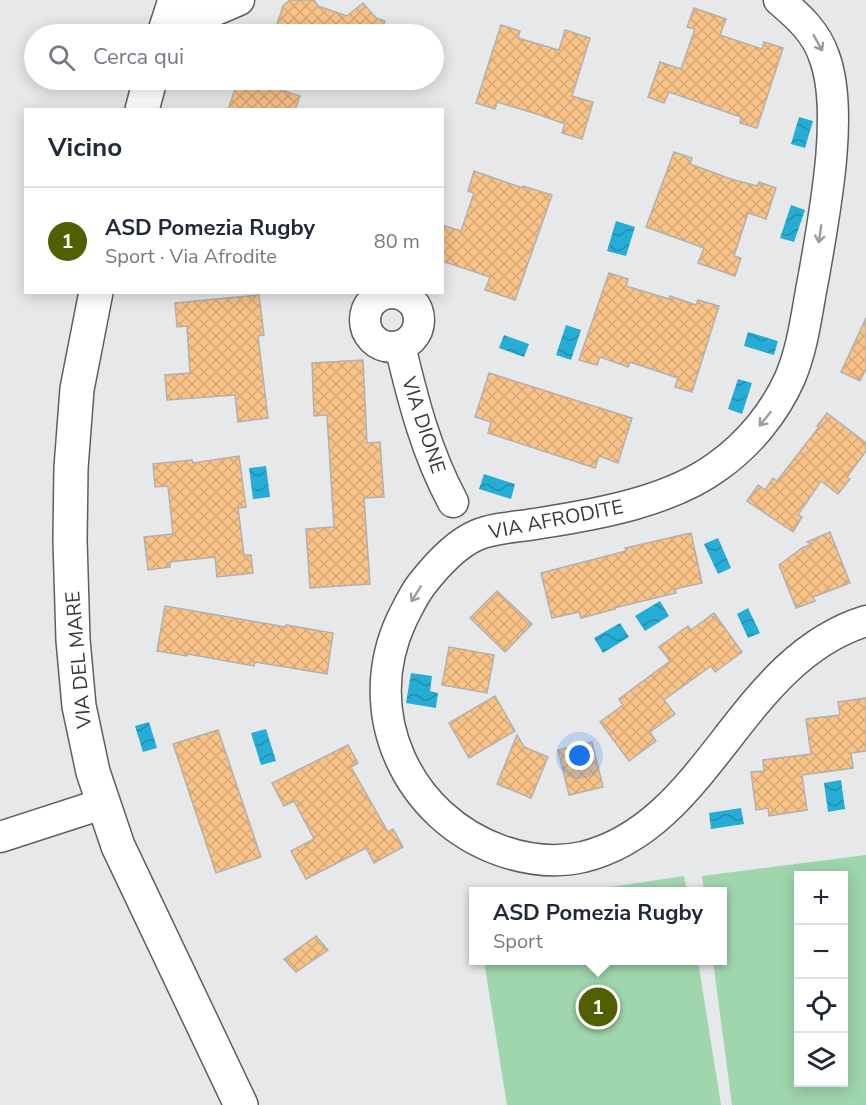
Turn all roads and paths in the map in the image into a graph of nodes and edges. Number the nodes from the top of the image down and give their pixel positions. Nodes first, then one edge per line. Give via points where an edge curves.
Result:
1 (239, 0) edge
2 (779, 0) edge
3 (170, 17) edge
4 (147, 90) edge
5 (143, 108) edge
6 (96, 294) edge
7 (400, 346) dead end
8 (453, 502) junction
9 (488, 531) junction
10 (444, 561) junction
11 (866, 621) edge
12 (102, 804) junction
13 (0, 837) edge
14 (241, 1105) edge

1 - 3 street via 211,12
2 -> 9 street, VIA AFRODITE via 806,24 822,50 833,114 826,192 803,333 778,401 732,455 691,483 593,514
4 - 5 main road
6 - 12 main road, VIA DEL MARE via 73,422 70,540 79,706
7 - 8 street, VIA DIONE via 426,441
8 - 9 street, VIA DIONE
8 - 10 street
9 - 10 street, VIA AFRODITE via 467,540
10 -> 11 street, VIA AFRODITE via 415,594 391,647 385,690 391,732 411,777 426,801 446,820 471,837 526,858 582,857 637,832 677,797 763,693 798,658 833,634
12 - 13 street
12 - 14 main road, VIA DEL MARE via 126,865

